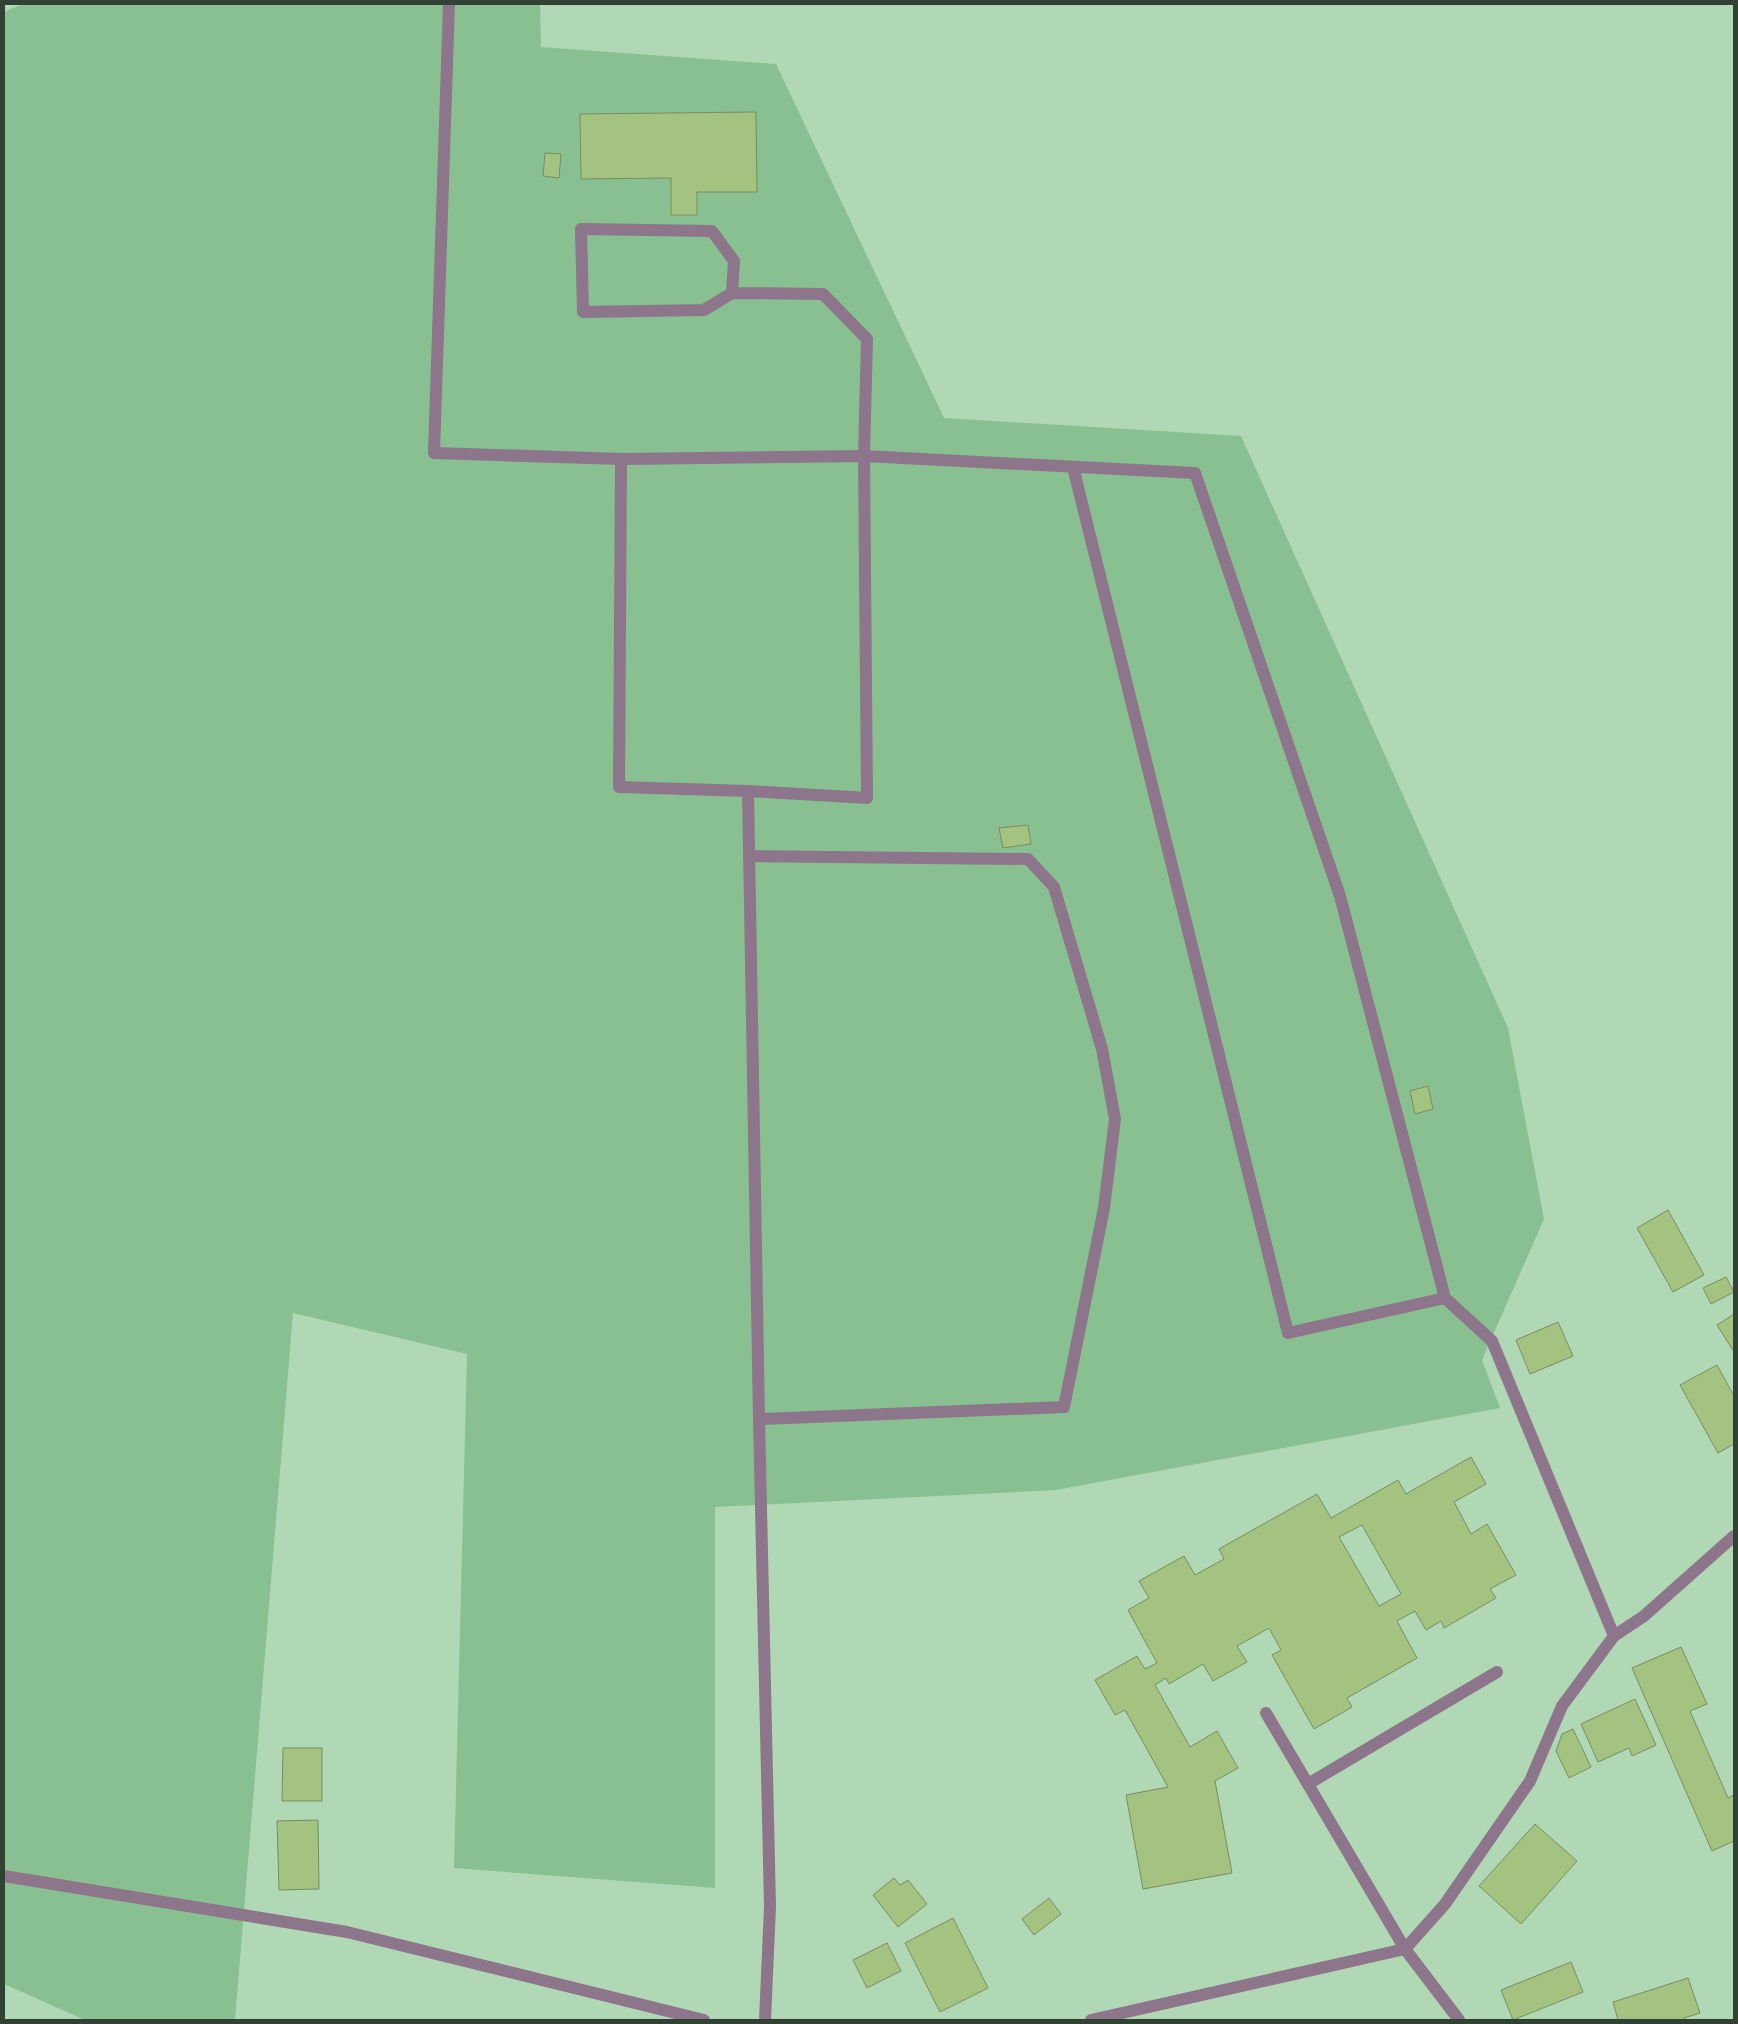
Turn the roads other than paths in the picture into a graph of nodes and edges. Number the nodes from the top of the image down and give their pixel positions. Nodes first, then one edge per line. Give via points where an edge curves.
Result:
1 (449, 4) edge
2 (732, 293) junction
3 (864, 456) junction
4 (621, 459) junction
5 (1072, 467) junction
6 (748, 791) junction
7 (749, 856) junction
8 (1445, 1298) junction
9 (759, 1419) junction
10 (1734, 1536) edge
11 (1614, 1636) junction
12 (1497, 1672) dead end
13 (1266, 1713) dead end
14 (1308, 1784) junction
15 (4, 1876) edge
16 (1405, 1949) junction
17 (704, 2020) edge
18 (764, 2020) edge
19 (1091, 2020) edge
20 (1460, 2020) edge

1 - 4 street via 434,453
2 - 2 street via 734,261 712,231 581,229 583,312 704,310
2 - 3 street via 823,294 867,339
3 - 4 street
3 - 5 street
3 - 6 street via 867,798
4 - 6 street via 619,787
5 - 8 street via 1195,473 1340,896
5 - 8 street via 1288,1333
6 - 7 street
7 - 9 street
7 - 9 street via 1028,859 1054,887 1102,1049 1115,1118 1104,1208 1064,1407
8 - 11 street via 1492,1341
9 - 18 street via 770,1907
10 - 11 street via 1644,1616
11 - 16 street via 1562,1706 1530,1782 1445,1904
12 - 14 street
13 - 14 street
14 - 16 street
15 - 17 street via 347,1932
16 - 19 street
16 - 20 street

